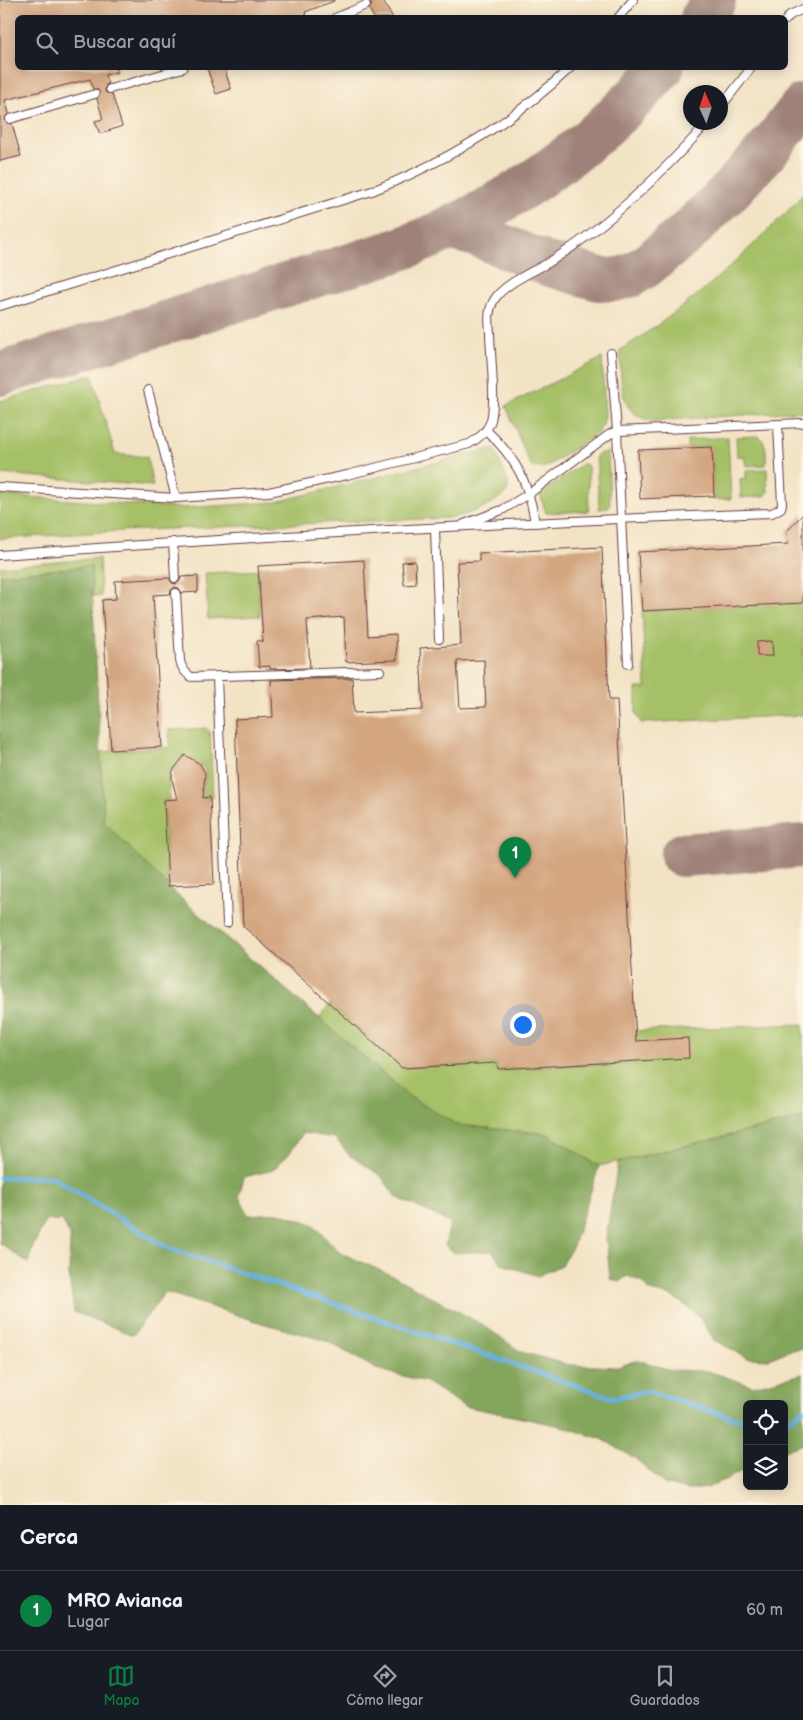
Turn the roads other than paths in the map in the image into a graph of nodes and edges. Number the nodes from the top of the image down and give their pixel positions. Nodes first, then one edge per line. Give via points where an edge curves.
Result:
1 (633, 0) edge
2 (366, 5) dead end
3 (803, 9) edge
4 (343, 15) edge
5 (620, 15) edge
6 (788, 18) edge
7 (176, 70) edge
8 (568, 70) edge
9 (749, 70) edge
10 (110, 89) dead end
11 (95, 94) dead end
12 (728, 98) edge
13 (10, 119) dead end
14 (701, 130) edge
15 (0, 306) edge
16 (611, 353) dead end
17 (148, 390) dead end
18 (803, 423) edge
19 (778, 424) junction
20 (486, 430) junction
21 (616, 430) junction
22 (0, 487) edge
23 (530, 493) junction
24 (176, 498) junction
25 (621, 518) junction
26 (535, 523) junction
27 (456, 528) junction
28 (434, 529) junction
29 (173, 542) junction
30 (0, 555) edge
31 (175, 578) dead end
32 (176, 594) dead end
33 (439, 638) dead end
34 (628, 664) dead end
35 (380, 670) dead end
36 (217, 677) junction
37 (227, 922) dead end

1 - 5 lane
2 - 4 lane
3 - 6 lane
7 - 10 lane
8 - 15 lane via 476,140 410,176 372,191
9 - 12 lane
11 - 13 lane
14 - 20 lane via 610,219 571,248 505,288 492,302 489,319 492,414
16 - 21 lane
17 - 24 lane
18 - 19 lane
19 - 21 lane
19 - 25 lane via 782,504 777,512
20 - 23 lane via 509,454
20 - 24 lane via 469,444 347,476 269,492
21 - 23 lane
21 - 25 lane
22 - 24 lane
23 - 26 lane
23 - 27 lane via 502,510
25 - 26 lane
25 - 34 lane
26 - 27 lane
27 - 28 lane
28 - 29 lane
28 - 33 lane
29 - 30 lane
29 - 31 lane
32 - 36 lane via 182,668 191,677
35 - 36 lane
36 - 37 lane

